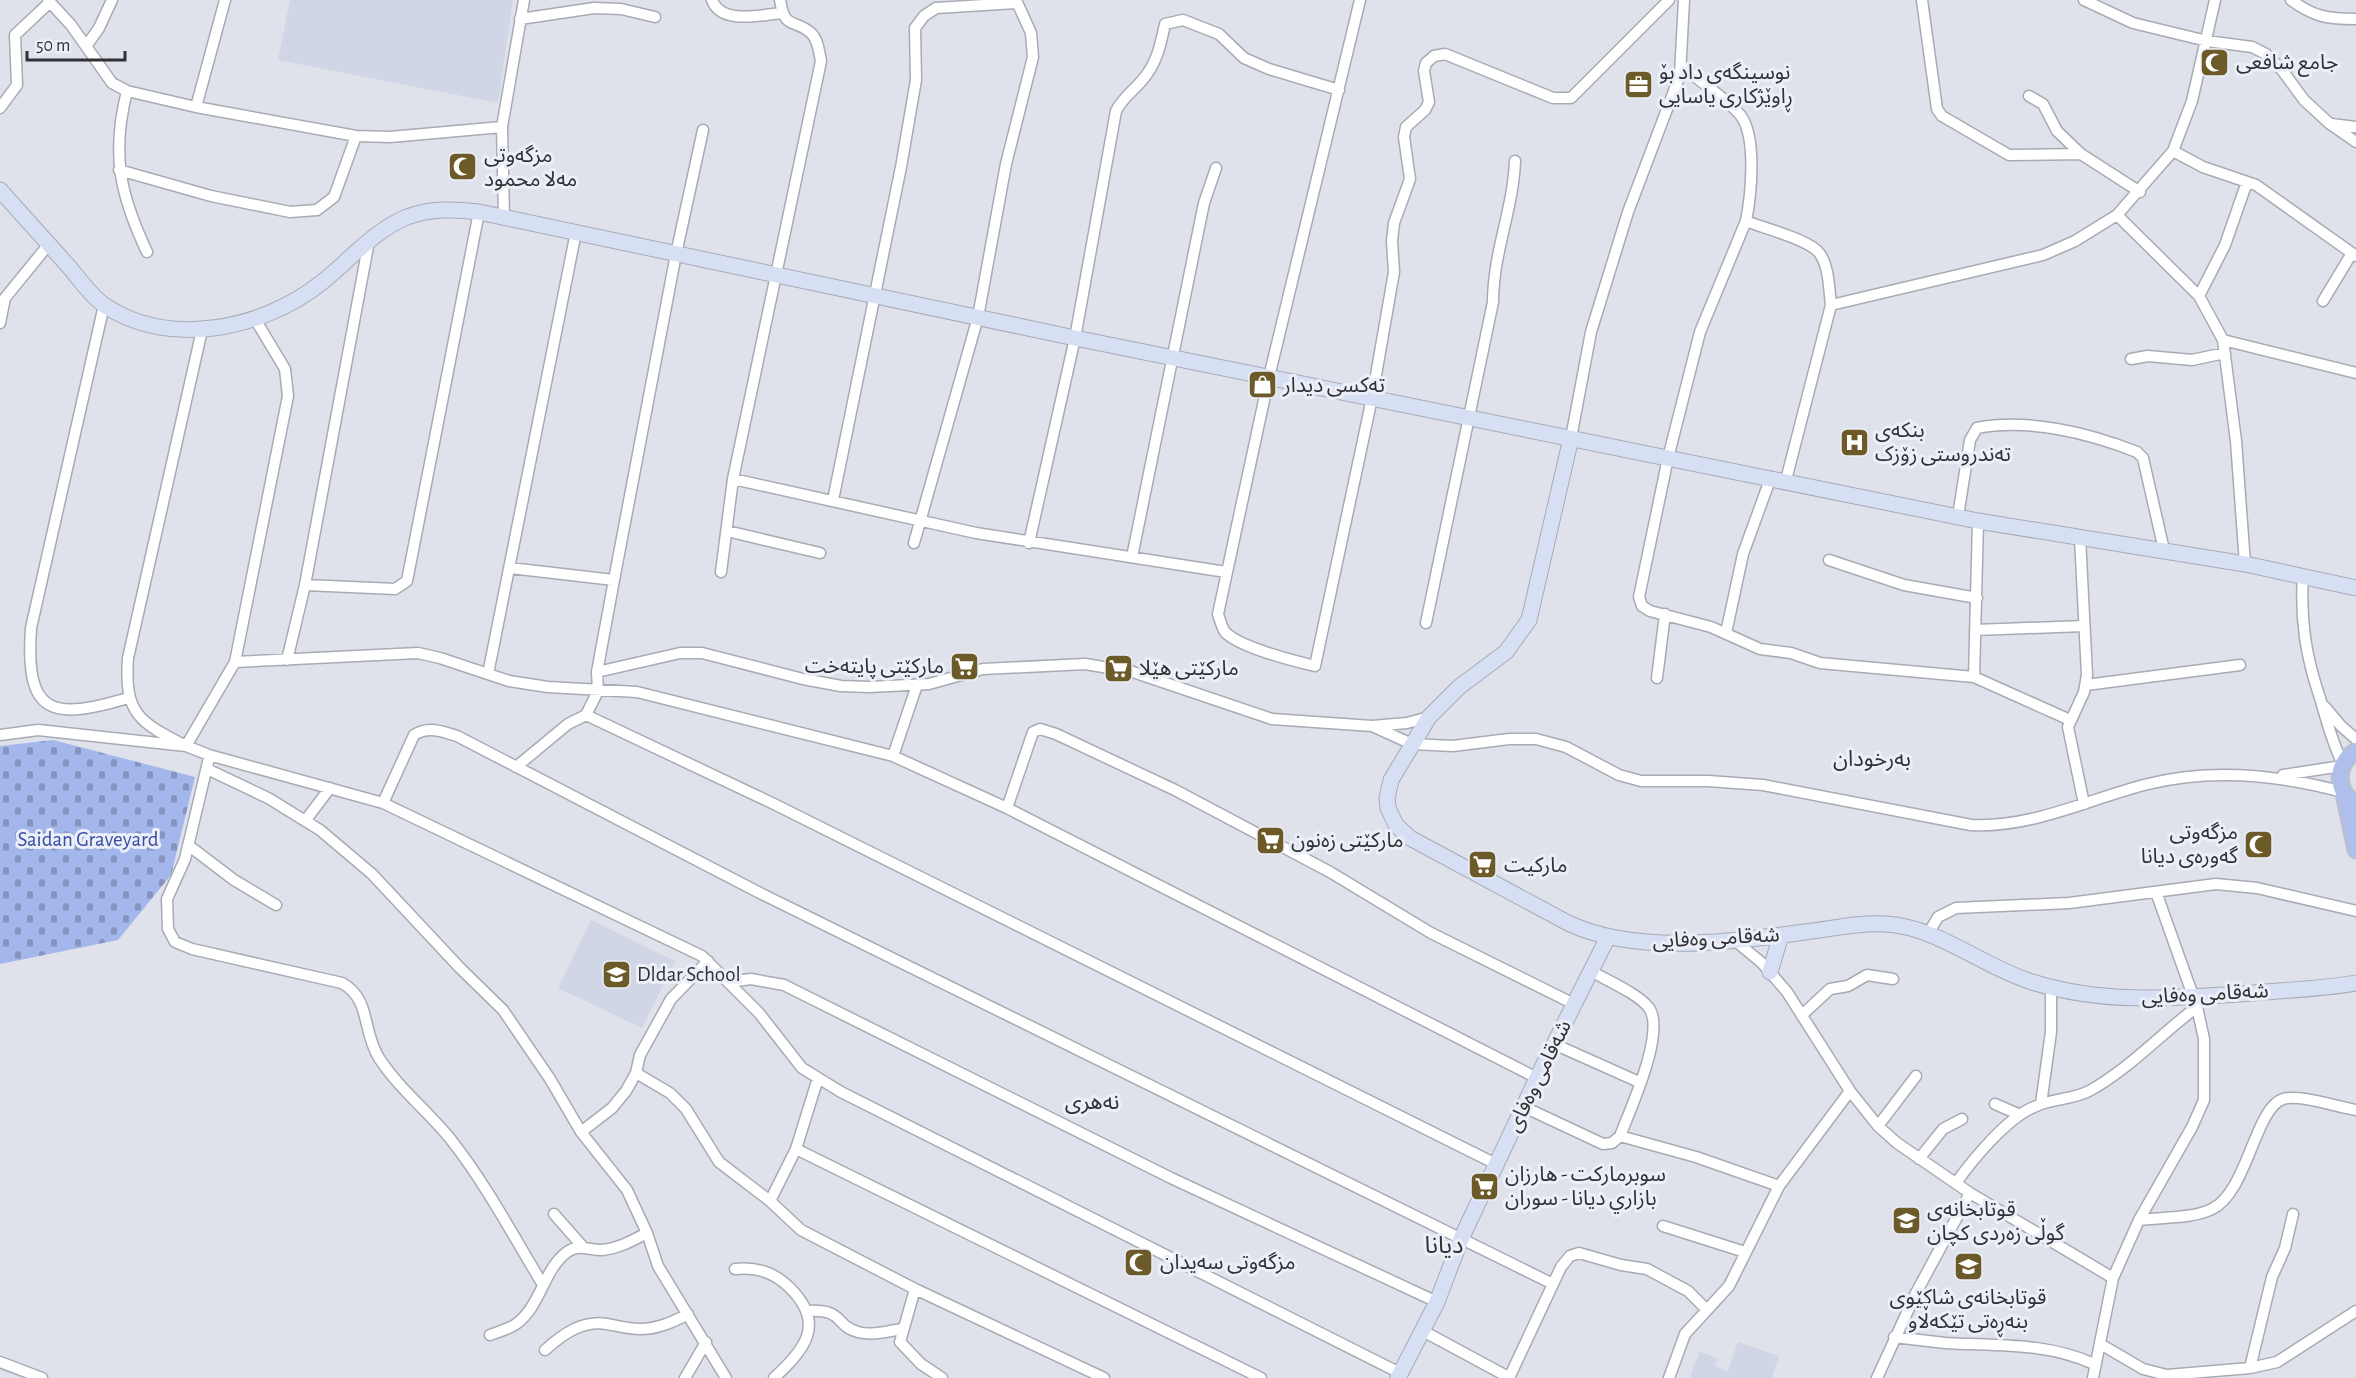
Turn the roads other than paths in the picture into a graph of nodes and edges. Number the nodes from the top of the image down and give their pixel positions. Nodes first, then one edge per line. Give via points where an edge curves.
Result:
1 (112, 0) edge
2 (225, 0) edge
3 (524, 0) edge
4 (712, 0) edge
5 (780, 0) edge
6 (1360, 0) edge
7 (1922, 0) edge
8 (2084, 0) edge
9 (2215, 0) edge
10 (2291, 0) edge
11 (49, 1) edge
12 (1676, 1) edge
13 (1016, 2) edge
14 (594, 4) edge
15 (935, 4) edge
16 (782, 13) junction
17 (655, 17) dead end
18 (520, 19) junction
19 (2356, 19) edge
20 (2207, 41) junction
21 (87, 45) junction
22 (1681, 65) junction
23 (1339, 90) junction
24 (127, 91) junction
25 (2029, 96) dead end
26 (196, 107) junction
27 (0, 108) edge
28 (2330, 124) junction
29 (502, 127) junction
30 (2356, 127) edge
31 (703, 130) dead end
32 (356, 136) junction
33 (2356, 142) edge
34 (2173, 151) junction
35 (2081, 154) junction
36 (1515, 161) dead end
37 (1216, 168) dead end
38 (119, 170) junction
39 (2247, 182) junction
40 (0, 190) edge
41 (2140, 192) junction
42 (479, 212) junction
43 (2117, 215) junction
44 (504, 217) junction
45 (1746, 221) junction
46 (576, 232) junction
47 (369, 241) junction
48 (49, 244) junction
49 (147, 252) dead end
50 (676, 254) junction
51 (2354, 255) edge
52 (774, 274) junction
53 (874, 295) junction
54 (2199, 296) junction
55 (2323, 301) dead end
56 (104, 305) junction
57 (1831, 305) junction
58 (978, 317) junction
59 (255, 319) junction
60 (0, 323) edge
61 (202, 330) junction
62 (1075, 338) junction
63 (2223, 340) junction
64 (2225, 353) junction
65 (1172, 358) junction
66 (2131, 359) dead end
67 (2356, 373) edge
68 (1269, 377) junction
69 (1372, 398) junction
70 (1469, 417) junction
71 (1571, 438) junction
72 (1668, 458) junction
73 (733, 479) junction
74 (1778, 479) junction
75 (833, 500) junction
76 (1958, 516) junction
77 (921, 520) junction
78 (1978, 521) junction
79 (726, 531) junction
80 (2080, 538) junction
81 (914, 543) dead end
82 (1029, 543) junction
83 (2164, 550) junction
84 (820, 553) dead end
85 (1132, 557) junction
86 (1829, 560) dead end
87 (2245, 564) junction
88 (510, 568) junction
89 (721, 572) dead end
90 (1226, 572) junction
91 (2303, 576) junction
92 (614, 580) junction
93 (305, 585) junction
94 (2356, 588) edge
95 (1977, 598) junction
96 (1665, 614) junction
97 (1426, 623) dead end
98 (2084, 626) junction
99 (1975, 630) junction
100 (1726, 633) junction
101 (287, 660) junction
102 (236, 662) junction
103 (2240, 665) dead end
104 (597, 672) junction
105 (488, 674) junction
106 (1974, 677) junction
107 (1657, 678) dead end
108 (917, 685) junction
109 (2086, 685) junction
110 (598, 691) junction
111 (128, 698) junction
112 (2320, 699) junction
113 (586, 715) junction
114 (1429, 717) junction
115 (2070, 720) junction
116 (1372, 726) junction
117 (0, 735) edge
118 (2356, 739) edge
119 (1412, 744) junction
120 (186, 746) junction
121 (2356, 751) edge
122 (209, 755) junction
123 (893, 756) junction
124 (2343, 765) junction
125 (516, 767) junction
126 (207, 769) junction
127 (2270, 776) junction
128 (330, 788) junction
129 (2348, 797) edge
130 (383, 803) junction
131 (2084, 804) junction
132 (1007, 808) junction
133 (305, 821) junction
134 (188, 845) junction
135 (2356, 850) edge
136 (2156, 892) junction
137 (276, 905) dead end
138 (2356, 911) edge
139 (1928, 934) junction
140 (1781, 935) junction
141 (1608, 937) junction
142 (1733, 939) junction
143 (708, 961) junction
144 (1591, 971) junction
145 (1770, 972) junction
146 (1893, 979) dead end
147 (729, 982) junction
148 (2356, 983) edge
149 (2051, 988) junction
150 (2194, 1002) junction
151 (1574, 1004) junction
152 (1802, 1015) junction
153 (1554, 1044) junction
154 (636, 1073) junction
155 (1916, 1076) dead end
156 (818, 1078) junction
157 (1537, 1078) junction
158 (1639, 1082) junction
159 (1850, 1091) junction
160 (1995, 1104) dead end
161 (2041, 1104) junction
162 (1524, 1107) junction
163 (2356, 1110) edge
164 (2018, 1114) junction
165 (1962, 1119) dead end
166 (1878, 1126) junction
167 (581, 1132) junction
168 (1620, 1136) junction
169 (796, 1149) junction
170 (1918, 1159) junction
171 (1496, 1164) junction
172 (1956, 1183) junction
173 (1779, 1186) junction
174 (1970, 1193) junction
175 (770, 1202) junction
176 (554, 1214) dead end
177 (2293, 1214) dead end
178 (2139, 1220) junction
179 (1663, 1226) dead end
180 (647, 1233) junction
181 (1461, 1239) junction
182 (583, 1247) junction
183 (1744, 1252) junction
184 (735, 1269) dead end
185 (2113, 1278) junction
186 (1553, 1284) junction
187 (543, 1285) junction
188 (915, 1289) junction
189 (1437, 1302) junction
190 (1707, 1310) junction
191 (807, 1311) junction
192 (2356, 1311) edge
193 (688, 1314) junction
194 (902, 1329) junction
195 (1423, 1331) junction
196 (490, 1335) dead end
197 (1894, 1337) junction
198 (706, 1342) junction
199 (2102, 1345) junction
200 (545, 1350) dead end
201 (0, 1362) edge
202 (2094, 1364) junction
203 (2250, 1368) junction
204 (1399, 1375) edge
205 (42, 1378) edge
206 (685, 1378) edge
207 (726, 1378) edge
208 (774, 1378) edge
209 (942, 1378) edge
210 (1104, 1378) edge
211 (1262, 1378) edge
212 (1510, 1378) edge
213 (1670, 1378) edge
214 (1877, 1378) edge
215 (2093, 1378) edge

1 - 21 street
2 - 26 street
3 - 18 street
4 - 16 street via 724,14 734,16
5 - 16 street
6 - 23 street
7 - 35 street via 1936,109 1942,116 2009,155
8 - 20 street via 2133,23
9 - 20 street
10 - 19 street via 2308,13
11 - 21 street
11 - 27 street via 15,35 17,85
12 - 22 street
12 - 69 street via 1571,98 1553,98 1445,54 1426,63 1429,102 1406,127 1404,137 1410,179 1394,223 1394,272
13 - 15 street
13 - 58 street via 1031,33 1033,57 1006,164
14 - 17 street
14 - 18 street
15 - 53 street via 915,28 916,80
16 - 52 street via 791,25 811,33 821,60
18 - 29 street
20 - 28 street via 2252,47 2266,54
20 - 34 street via 2192,101
21 - 24 street via 112,82
22 - 45 street via 1741,116 1748,133 1750,182
22 - 71 street via 1591,332
23 - 62 street via 1244,58 1219,34 1183,20 1165,24 1158,53 1147,75 1122,99 1116,111
23 - 68 street
24 - 26 street
24 - 38 street via 118,129
25 - 35 street via 2043,104 2057,131
26 - 32 street
28 - 30 street
28 - 33 street
29 - 32 street
29 - 44 street
31 - 50 street
32 - 38 street via 334,197 317,210 291,212 211,196
34 - 39 street via 2203,167
34 - 41 street
35 - 41 street
36 - 70 street via 1514,192 1493,277 1493,302
37 - 65 street via 1204,203
38 - 49 street via 126,204
39 - 51 street via 2284,202
39 - 54 street via 2225,245
40 - 48 street
41 - 43 street
42 - 44 street
42 - 47 street via 443,208 409,217
42 - 93 street via 408,581 395,589
43 - 54 street
43 - 57 street via 2043,255
44 - 46 street
45 - 57 street via 1819,252 1825,264
45 - 72 street via 1700,332
46 - 50 street
46 - 88 street
47 - 59 street via 320,284
47 - 93 street
48 - 56 street
48 - 60 street via 5,298
50 - 52 street
50 - 92 street
51 - 55 street
52 - 53 street
52 - 73 street
53 - 58 street
53 - 75 street
54 - 63 street
56 - 61 street via 150,326
56 - 111 street via 31,628 28,664 35,690 47,704 63,710
57 - 74 street
58 - 62 street
58 - 77 street
59 - 61 street
59 - 102 street via 285,369 288,396
61 - 111 street via 128,658
62 - 65 street
62 - 82 street
63 - 64 street
63 - 67 street
64 - 66 street via 2192,360 2148,356
64 - 87 street
65 - 68 street
65 - 85 street
68 - 69 street
68 - 90 street
69 - 70 street
69 - 90 street via 1315,666 1281,658 1225,632 1218,614
70 - 71 street
70 - 97 street
71 - 72 street
71 - 114 street, شەقامی وەفایی via 1529,620 1506,652 1459,687
72 - 74 street
72 - 96 street via 1639,597 1645,610
73 - 75 street
73 - 79 street
74 - 76 street
74 - 100 street via 1743,554
75 - 77 street
76 - 78 street
76 - 83 street via 1970,440 1977,428 2053,428 2137,452 2143,458
77 - 81 street
77 - 82 street
78 - 80 street
78 - 95 street
79 - 84 street
79 - 89 street
80 - 83 street
80 - 98 street
82 - 85 street
83 - 87 street
85 - 90 street
86 - 95 street via 1904,585
87 - 91 street
88 - 92 street
88 - 105 street
91 - 94 street
91 - 112 street via 2304,644
92 - 104 street
93 - 101 street
95 - 99 street
96 - 100 street
96 - 107 street
98 - 99 street
98 - 109 street
99 - 106 street
100 - 106 street via 1760,649 1791,652 1830,665
101 - 102 street
101 - 105 street via 417,653
102 - 120 street
103 - 109 street
104 - 108 street via 680,653 702,653 841,686
104 - 110 street
105 - 110 street via 509,681
106 - 115 street
108 - 116 street via 983,669 1096,665 1133,672 1272,719
108 - 123 street
109 - 115 street
110 - 113 street
110 - 123 street via 636,692
111 - 120 street via 135,713 156,731
112 - 118 street
112 - 124 street
113 - 125 street via 558,731
113 - 171 street
114 - 116 street
114 - 119 street, شەقامی وەفایی
115 - 131 street via 2069,735
116 - 119 street
117 - 120 street via 38,730
119 - 131 street via 1453,746 1536,739 1566,747 1619,775 1641,781 1763,785 1971,825 2017,824
119 - 141 street, شەقامی وەفایی via 1391,780 1387,798 1391,817 1402,832 1568,923
120 - 122 street
121 - 124 main road
122 - 126 street
122 - 128 street
123 - 132 street
124 - 127 street
124 - 129 main road via 2340,782
125 - 130 street via 457,736 422,730 414,735
125 - 181 street via 789,907
126 - 133 street
126 - 134 street
127 - 129 street
127 - 131 street via 2175,779
128 - 130 street
128 - 133 street
129 - 135 main road
130 - 143 street
132 - 151 street via 1033,732 1040,729 1056,734 1175,790 1330,872 1431,933
132 - 157 street
133 - 167 street via 372,874 503,1010
134 - 137 street via 234,880
134 - 187 street via 167,899 168,929 175,942 342,983 354,990 379,1058 469,1163
136 - 138 street via 2237,885
136 - 139 street via 2069,903 1956,908 1938,917
136 - 150 street
139 - 140 street, شەقامی وەفایی via 1875,924
139 - 149 street, شەقامی وەفایی via 2008,973
140 - 142 street, شەقامی وەفایی
140 - 145 street
141 - 142 street, شەقامی وەفایی via 1673,943
141 - 144 street, شەقامی وەفای
142 - 145 street
143 - 147 street
143 - 154 street via 671,999 640,1055
144 - 151 street, شەقامی وەفای
144 - 158 street via 1649,1007 1655,1021
145 - 152 street
146 - 152 street via 1867,975 1848,986 1830,988
147 - 156 street via 802,1068
147 - 189 street via 751,979 784,985 1171,1178
148 - 150 street, شەقامی وەفایی
149 - 150 street, شەقامی وەفایی
149 - 161 street via 2051,1032
150 - 161 street via 2136,1058 2091,1090
150 - 178 street via 2204,1039 2204,1100 2193,1127
151 - 153 street, شەقامی وەفای
152 - 159 street
153 - 157 street, شەقامی وەفای
153 - 158 street
154 - 167 street via 612,1108
154 - 175 street via 670,1093 686,1109 719,1162
155 - 166 street
156 - 169 street
156 - 204 street
157 - 162 street, شەقامی وەفای
158 - 168 street
159 - 166 street
159 - 173 street
160 - 164 street
161 - 164 street
162 - 168 street via 1603,1144
162 - 171 street, شەقامی وەفای
163 - 178 street via 2283,1099 2265,1116 2243,1169 2222,1203 2199,1213
164 - 172 street via 1979,1151
165 - 170 street via 1943,1128
166 - 170 street
167 - 180 street via 627,1190
168 - 173 street
169 - 175 street
169 - 211 street
170 - 172 street
171 - 181 street, شەقامی وەفای
172 - 174 street
173 - 183 street
174 - 185 street
174 - 197 street
175 - 188 street via 801,1230
176 - 182 street
177 - 203 street via 2272,1277
178 - 185 street
179 - 183 street
180 - 182 street via 621,1246 602,1250
180 - 193 street via 658,1266
181 - 186 street
181 - 189 street, شەقامی وەفای
182 - 187 street via 569,1250 554,1264
183 - 190 street via 1729,1286
184 - 191 street via 754,1267 769,1272 805,1302
185 - 199 street
186 - 190 street via 1570,1256 1579,1252 1647,1269 1688,1291
186 - 212 street
187 - 196 street via 516,1324
188 - 194 street
188 - 210 street
189 - 195 street, شەقامی وەفای
190 - 213 street via 1685,1334
191 - 194 street via 836,1314 855,1332
191 - 208 street via 810,1319 806,1339 796,1357
192 - 203 street via 2277,1362
193 - 198 street
193 - 200 street via 648,1329 586,1324 564,1334
194 - 209 street via 900,1341 907,1351
195 - 204 street, شەقامی وەفای
195 - 212 street
197 - 202 street via 2034,1346
197 - 214 street
198 - 206 street
198 - 207 street
199 - 202 street
199 - 203 street via 2143,1370 2167,1376
201 - 205 street
202 - 215 street

